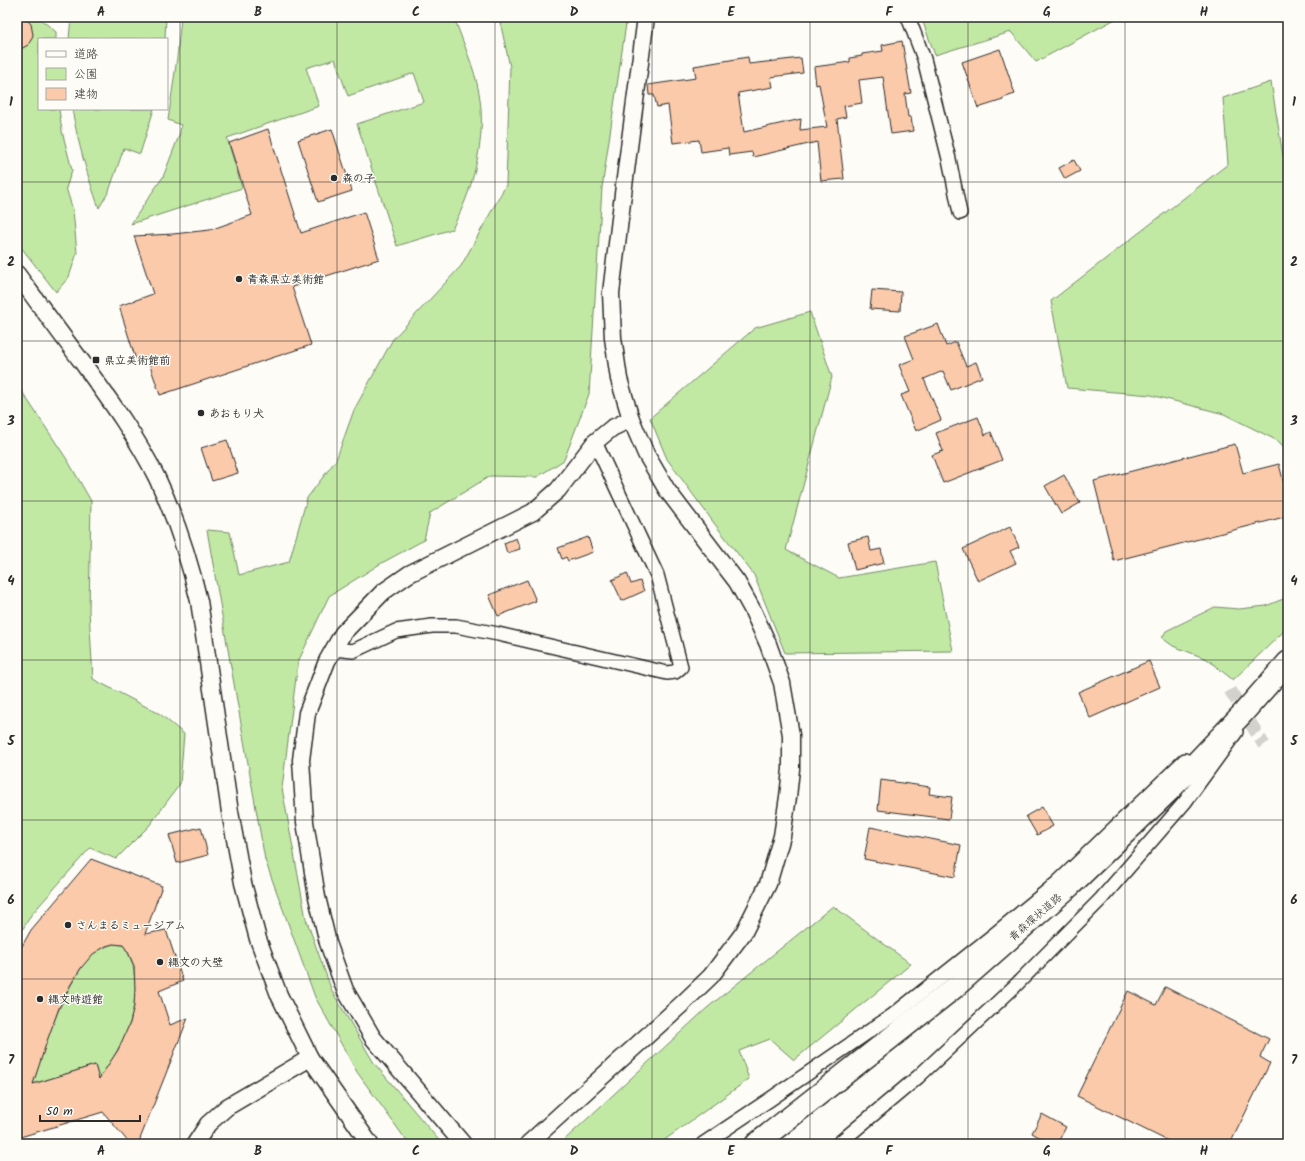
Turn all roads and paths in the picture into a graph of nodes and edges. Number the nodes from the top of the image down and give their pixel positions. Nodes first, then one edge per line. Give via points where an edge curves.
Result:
1 (646, 17) edge
2 (908, 17) edge
3 (960, 213) dead end
4 (17, 274) edge
5 (631, 418) junction
6 (595, 442) junction
7 (334, 649) junction
8 (1288, 662) edge
9 (1269, 684) junction
10 (1243, 713) junction
11 (310, 1058) junction
12 (195, 1144) edge
13 (370, 1144) edge
14 (463, 1144) edge
15 (528, 1144) edge
16 (703, 1144) edge
17 (756, 1144) edge
18 (838, 1144) edge

1 - 5 street via 611,293 613,338 619,379
2 - 3 street via 924,59
4 - 11 street via 116,408 142,449 176,521 199,601 230,812 243,882 258,939 277,988
5 - 6 street via 612,428
5 - 15 street via 646,454 667,490 737,582 753,611 782,683 791,735 792,769 782,836 768,884 744,932 711,976
6 - 7 street via 558,490 533,512 409,574 383,592 343,633
6 - 7 street via 657,575 681,667 675,672 667,673 456,626 396,631 353,651
7 - 14 street via 307,713 300,760 305,822 317,897 328,943 345,990 373,1038
8 - 9 highway, 青森環状道路
9 - 10 highway, 青森環状道路
9 - 18 street via 1185,802 1101,899 1015,986 918,1077
10 - 16 street via 1184,761 1057,883 996,933 893,1015
10 - 17 highway, 青森環状道路 via 1169,791 1053,901 954,988
11 - 12 street via 227,1107 208,1124
11 - 13 street

